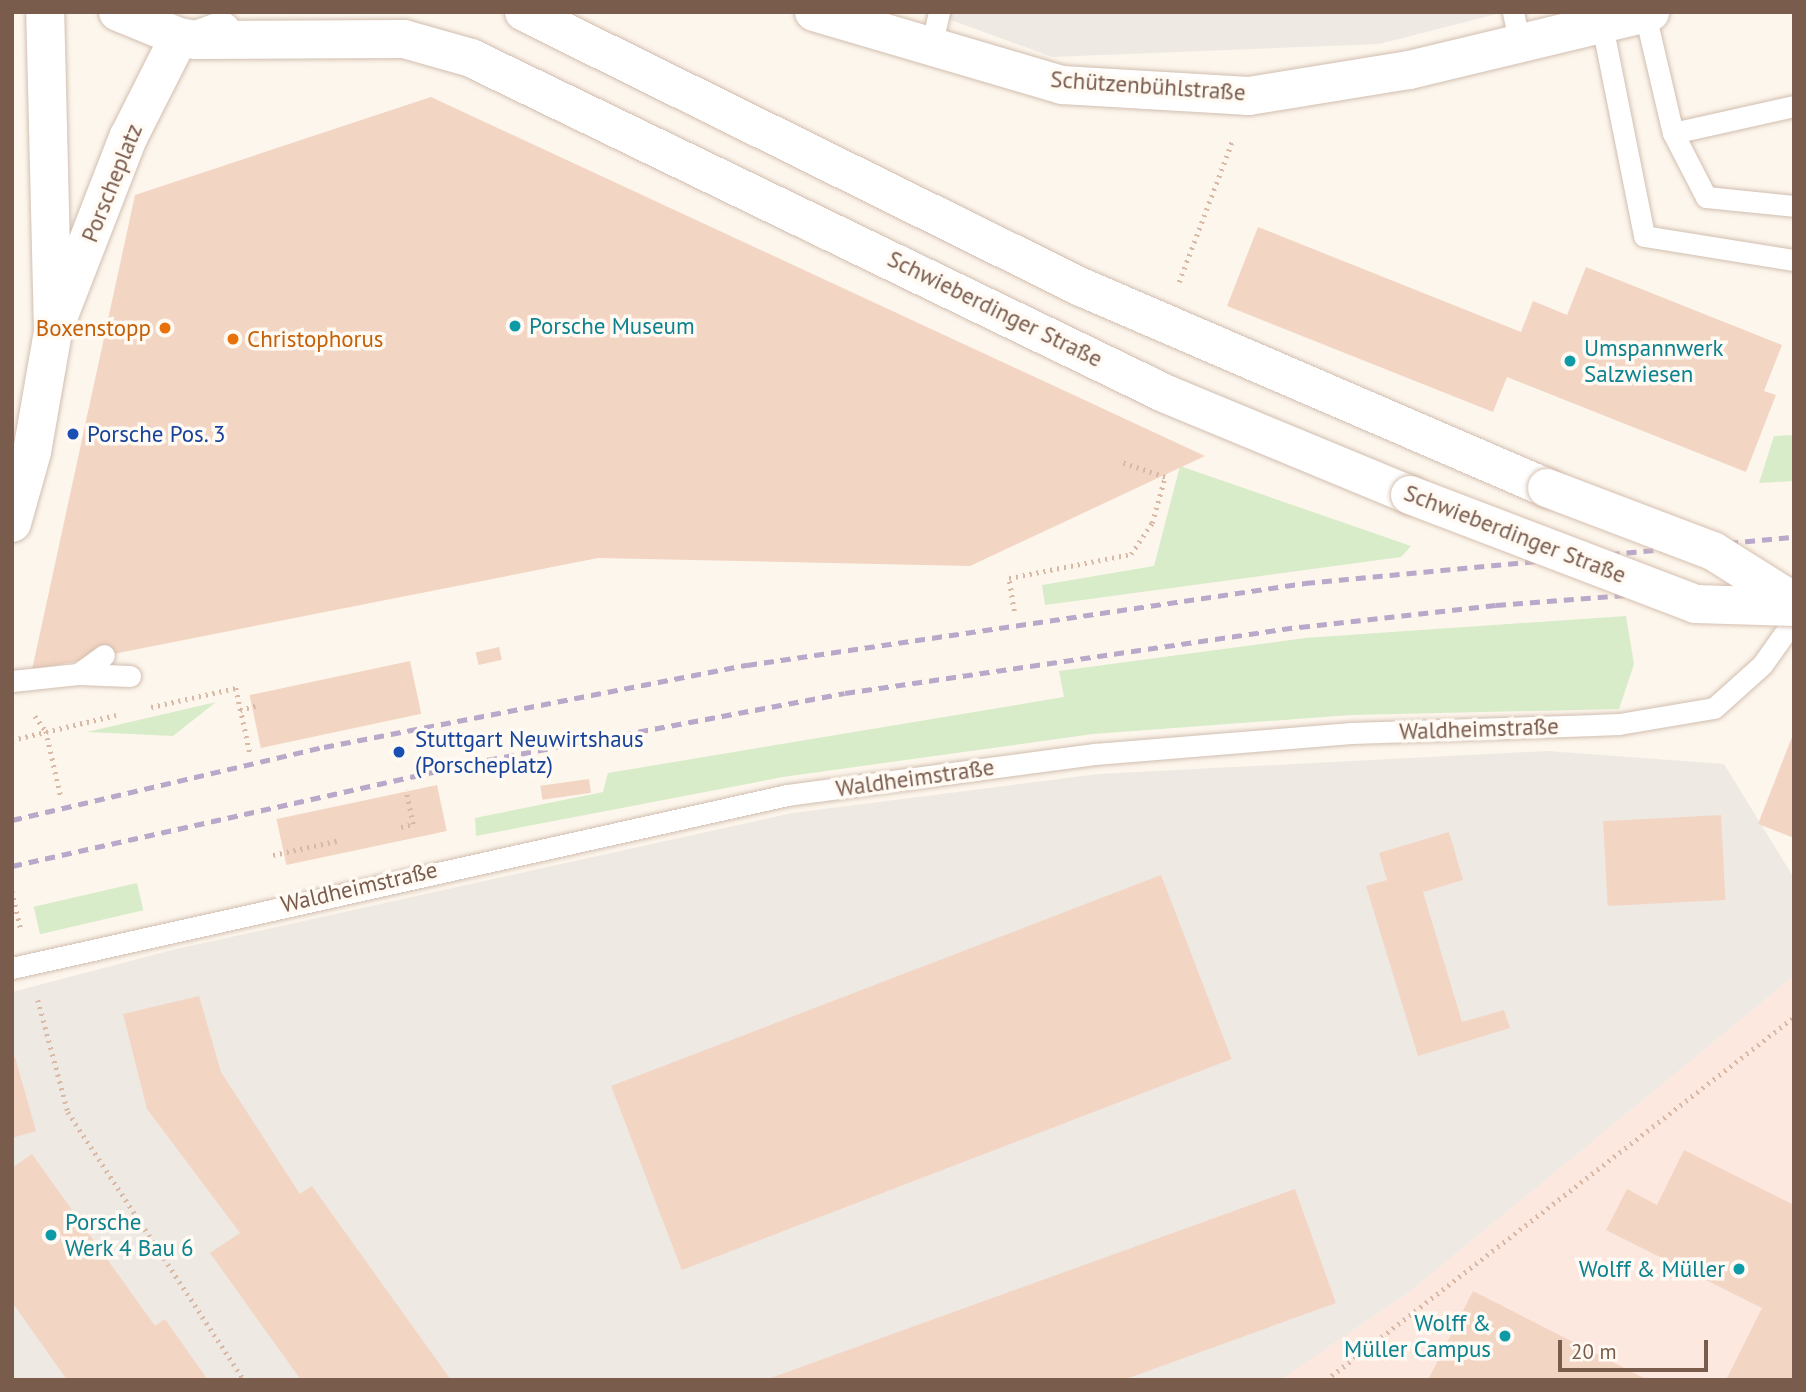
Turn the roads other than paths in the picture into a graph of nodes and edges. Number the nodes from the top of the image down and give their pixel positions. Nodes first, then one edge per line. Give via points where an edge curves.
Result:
1 (45, 12) edge
2 (118, 12) edge
3 (276, 12) edge
4 (524, 12) edge
5 (816, 13) edge
6 (1647, 13) edge
7 (1602, 25) junction
8 (1516, 28) edge
9 (935, 30) edge
10 (188, 38) junction
11 (1794, 106) edge
12 (1673, 133) junction
13 (1794, 206) edge
14 (1794, 260) edge
15 (53, 332) junction
16 (12, 523) edge
17 (1794, 604) edge
18 (1794, 620) edge
19 (104, 655) dead end
20 (78, 674) junction
21 (130, 676) dead end
22 (12, 681) edge
23 (12, 968) edge

1 - 15 main road, Porscheplatz
2 - 10 main road
3 - 10 main road
4 - 17 main road, Schwieberdinger Straße, bridge via 1164,323 1547,488 1713,551
5 - 9 main road, Schützenbühlstraße
6 - 7 main road, Schützenbühlstraße
6 - 12 lane
7 - 8 main road, Schützenbühlstraße
7 - 14 lane via 1644,236
8 - 9 main road, Schützenbühlstraße via 1409,70 1249,96 1062,85
10 - 15 main road, Porscheplatz via 128,138
10 - 17 main road, Schwieberdinger Straße, bridge via 404,39 471,58 1166,394 1410,495 1695,604
11 - 12 lane
12 - 13 lane via 1706,197
15 - 16 main road, Porscheplatz via 32,452
18 - 23 lane, Waldheimstraße via 1762,665 1714,708 1619,724 1351,733 1095,754 787,795
19 - 20 lane
20 - 21 lane
20 - 22 lane

